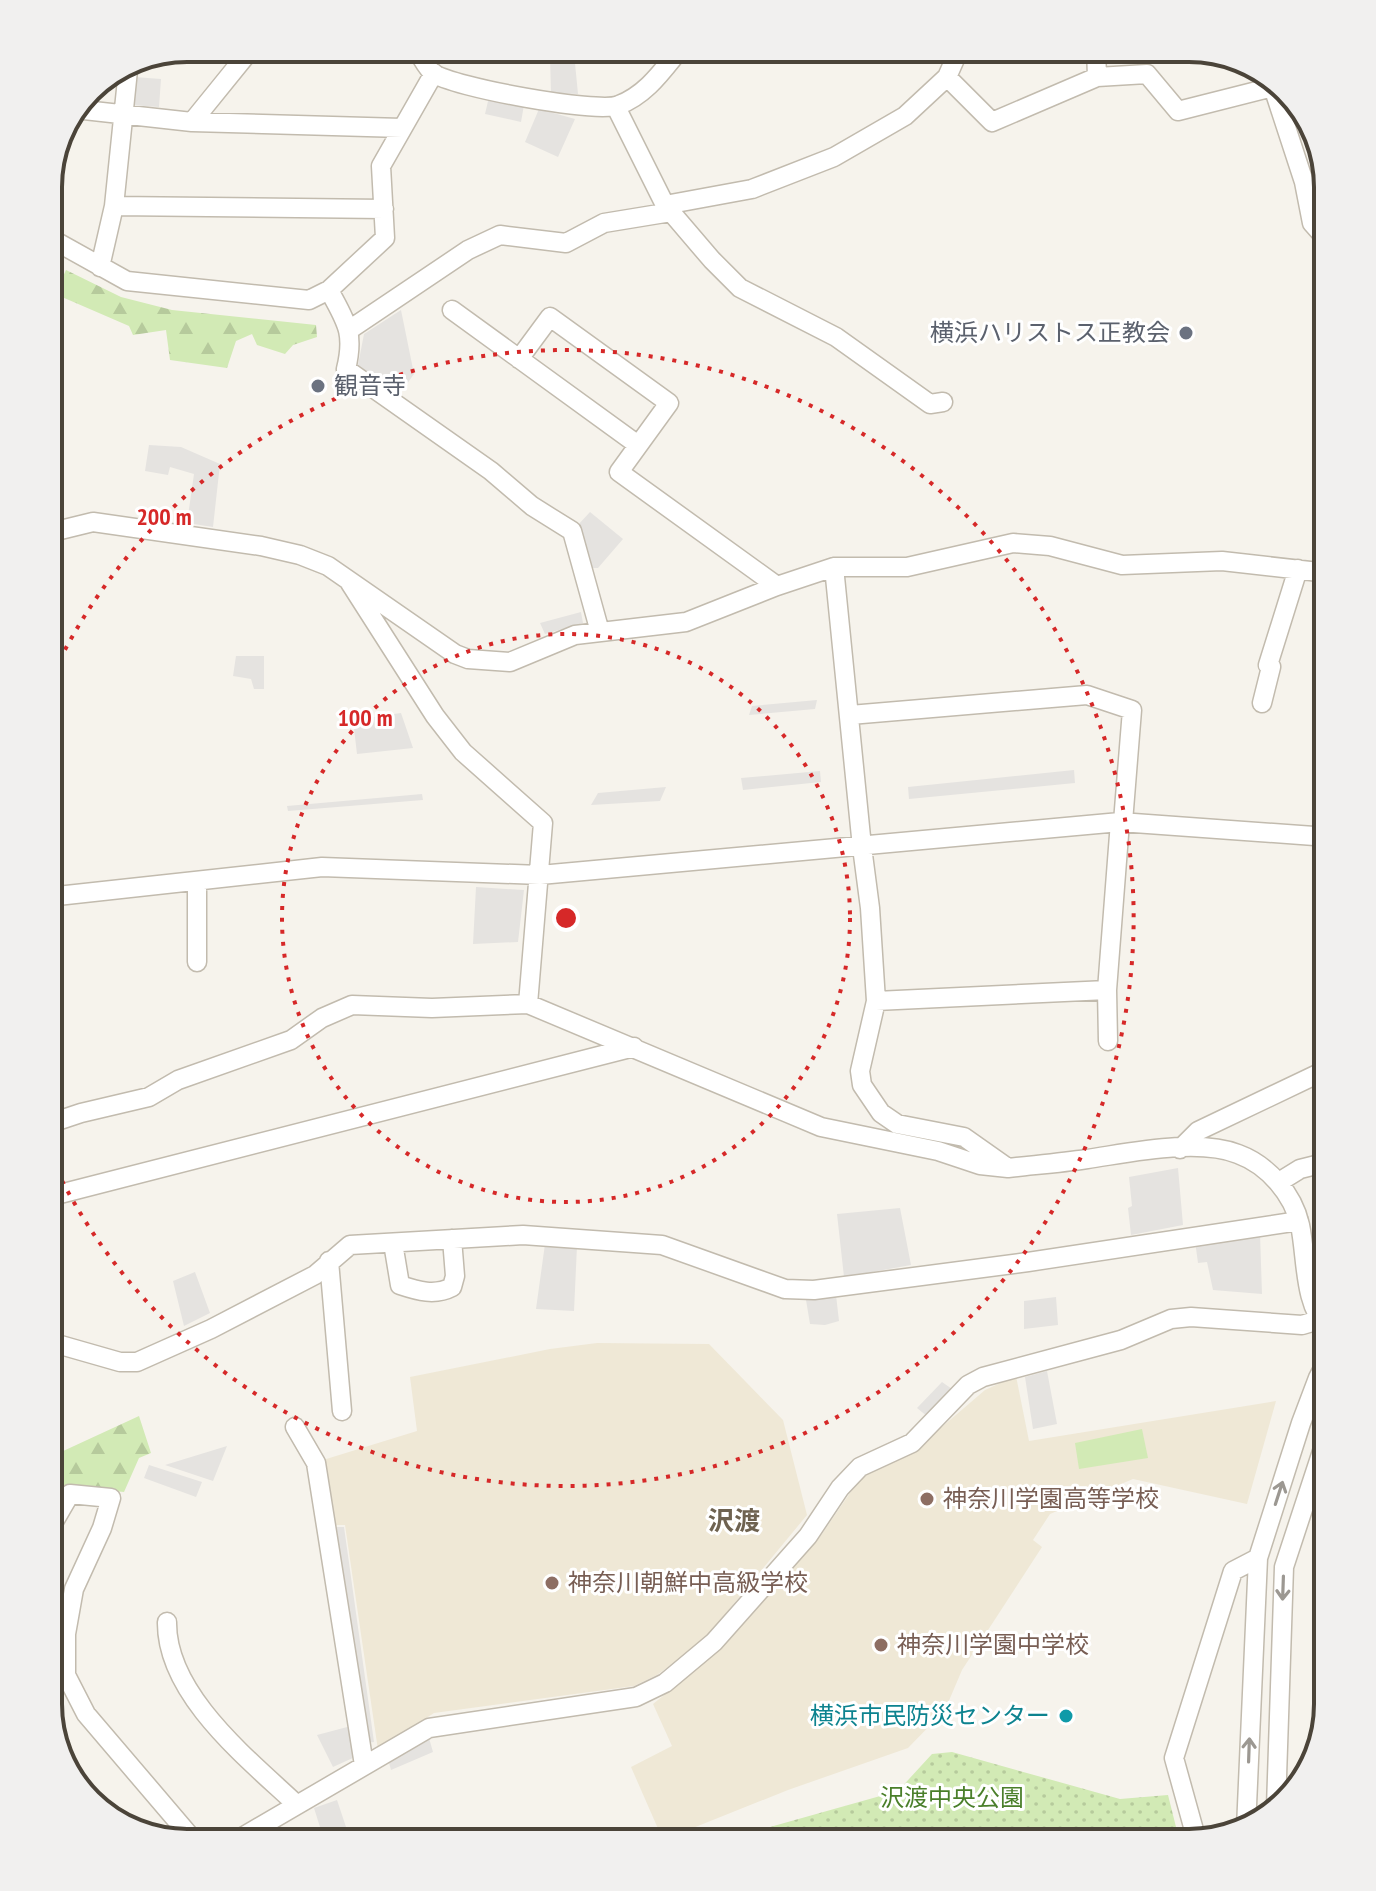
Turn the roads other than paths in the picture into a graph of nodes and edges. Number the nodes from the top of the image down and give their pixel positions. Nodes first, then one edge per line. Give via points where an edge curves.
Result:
1 (241, 62) edge
2 (426, 62) edge
3 (670, 62) edge
4 (954, 62) edge
5 (1096, 62) edge
6 (434, 73) junction
7 (947, 77) junction
8 (1097, 77) junction
9 (127, 78) edge
10 (1262, 86) edge
11 (1277, 99) edge
12 (616, 107) junction
13 (88, 111) edge
14 (125, 115) junction
15 (192, 122) junction
16 (402, 128) junction
17 (114, 206) junction
18 (384, 209) junction
19 (668, 209) junction
20 (1314, 225) edge
21 (62, 245) edge
22 (100, 267) junction
23 (329, 290) junction
24 (452, 310) dead end
25 (349, 330) junction
26 (519, 359) junction
27 (943, 402) dead end
28 (638, 445) junction
29 (62, 530) edge
30 (834, 567) junction
31 (1298, 569) junction
32 (1314, 571) edge
33 (350, 583) junction
34 (777, 586) junction
35 (600, 632) junction
36 (1262, 703) dead end
37 (850, 715) junction
38 (1122, 822) junction
39 (1314, 836) edge
40 (862, 847) junction
41 (540, 875) junction
42 (197, 882) junction
43 (62, 896) edge
44 (197, 962) dead end
45 (1107, 990) junction
46 (876, 1001) junction
47 (528, 1004) junction
48 (1108, 1041) dead end
49 (634, 1047) junction
50 (1314, 1076) edge
51 (62, 1119) edge
52 (1180, 1149) junction
53 (1314, 1166) edge
54 (1008, 1168) junction
55 (1279, 1182) junction
56 (62, 1193) edge
57 (1299, 1221) junction
58 (452, 1239) junction
59 (393, 1243) junction
60 (329, 1261) junction
61 (1314, 1275) edge
62 (1309, 1279) junction
63 (1314, 1303) edge
64 (1314, 1325) edge
65 (62, 1345) edge
66 (1314, 1389) edge
67 (342, 1411) dead end
68 (295, 1427) dead end
69 (1314, 1476) edge
70 (62, 1508) edge
71 (1258, 1558) junction
72 (167, 1622) dead end
73 (364, 1765) junction
74 (1276, 1792) edge
75 (296, 1804) junction
76 (1247, 1814) edge
77 (184, 1829) edge
78 (255, 1829) edge
79 (1194, 1829) edge

1 - 15 street
2 - 6 street
3 - 12 street via 645,93
4 - 7 street
5 - 8 street
6 - 12 street via 479,88 579,107
6 - 16 street
7 - 8 street via 992,122
7 - 19 street via 905,116 834,157 752,189
8 - 10 street via 1147,74 1178,111
9 - 14 street
11 - 20 street
12 - 19 street
13 - 14 street
14 - 15 street
14 - 17 street
15 - 16 street
16 - 18 street via 381,166
17 - 18 street
17 - 22 street
18 - 23 street via 385,238
19 - 25 street via 604,223 566,243 500,235 468,250
19 - 27 street via 740,288 836,337 930,404
21 - 22 street
22 - 23 street via 127,281 309,300
23 - 25 street
24 - 26 street
25 - 35 street via 352,346 346,369 572,531
26 - 28 street
26 - 28 street via 550,317 622,368 669,403
28 - 34 street via 619,472
29 - 33 street via 93,522 261,546 328,566
30 - 31 street via 907,567 1013,543 1050,546 1122,565 1222,561
30 - 34 street
30 - 37 street
31 - 32 street
31 - 36 street via 1268,665
33 - 35 street via 468,659 510,662 575,635
33 - 41 street via 463,752 543,823
34 - 35 street via 686,622
37 - 38 street via 1087,695 1132,710
37 - 40 street
38 - 39 street
38 - 40 street
38 - 45 street
40 - 41 street
40 - 46 street
41 - 42 street via 322,867
41 - 47 street
42 - 43 street
42 - 44 street
45 - 46 street
45 - 48 street
46 - 54 street via 860,1071 862,1085 881,1113 897,1124 964,1137
47 - 49 street
47 - 51 street via 352,1005 291,1040 178,1080 149,1097
49 - 54 street via 821,1127
49 - 56 street
50 - 52 street via 1198,1131
52 - 54 street via 1124,1149
52 - 55 street via 1239,1154
53 - 55 street
55 - 57 street
57 - 58 street via 814,1290 785,1289 662,1245 523,1235
57 - 62 street
58 - 59 street
58 - 59 street via 455,1276 452,1287 441,1293 400,1285
59 - 60 street via 350,1245
60 - 65 street via 315,1275 137,1362
60 - 67 street
61 - 62 street
62 - 63 street
64 - 73 street via 1171,1319 1121,1340 983,1377 968,1385 912,1443 860,1467 808,1536 714,1642 665,1683 636,1697 429,1728
71 -> 66 street
68 - 73 street via 316,1463
69 -> 74 street via 1284,1567
70 - 77 street via 70,1494 111,1498 74,1589 66,1675 86,1714
76 -> 71 street
71 - 79 street via 1233,1571 1174,1758
72 - 75 street via 175,1669 211,1720
73 - 75 street
75 - 78 street

